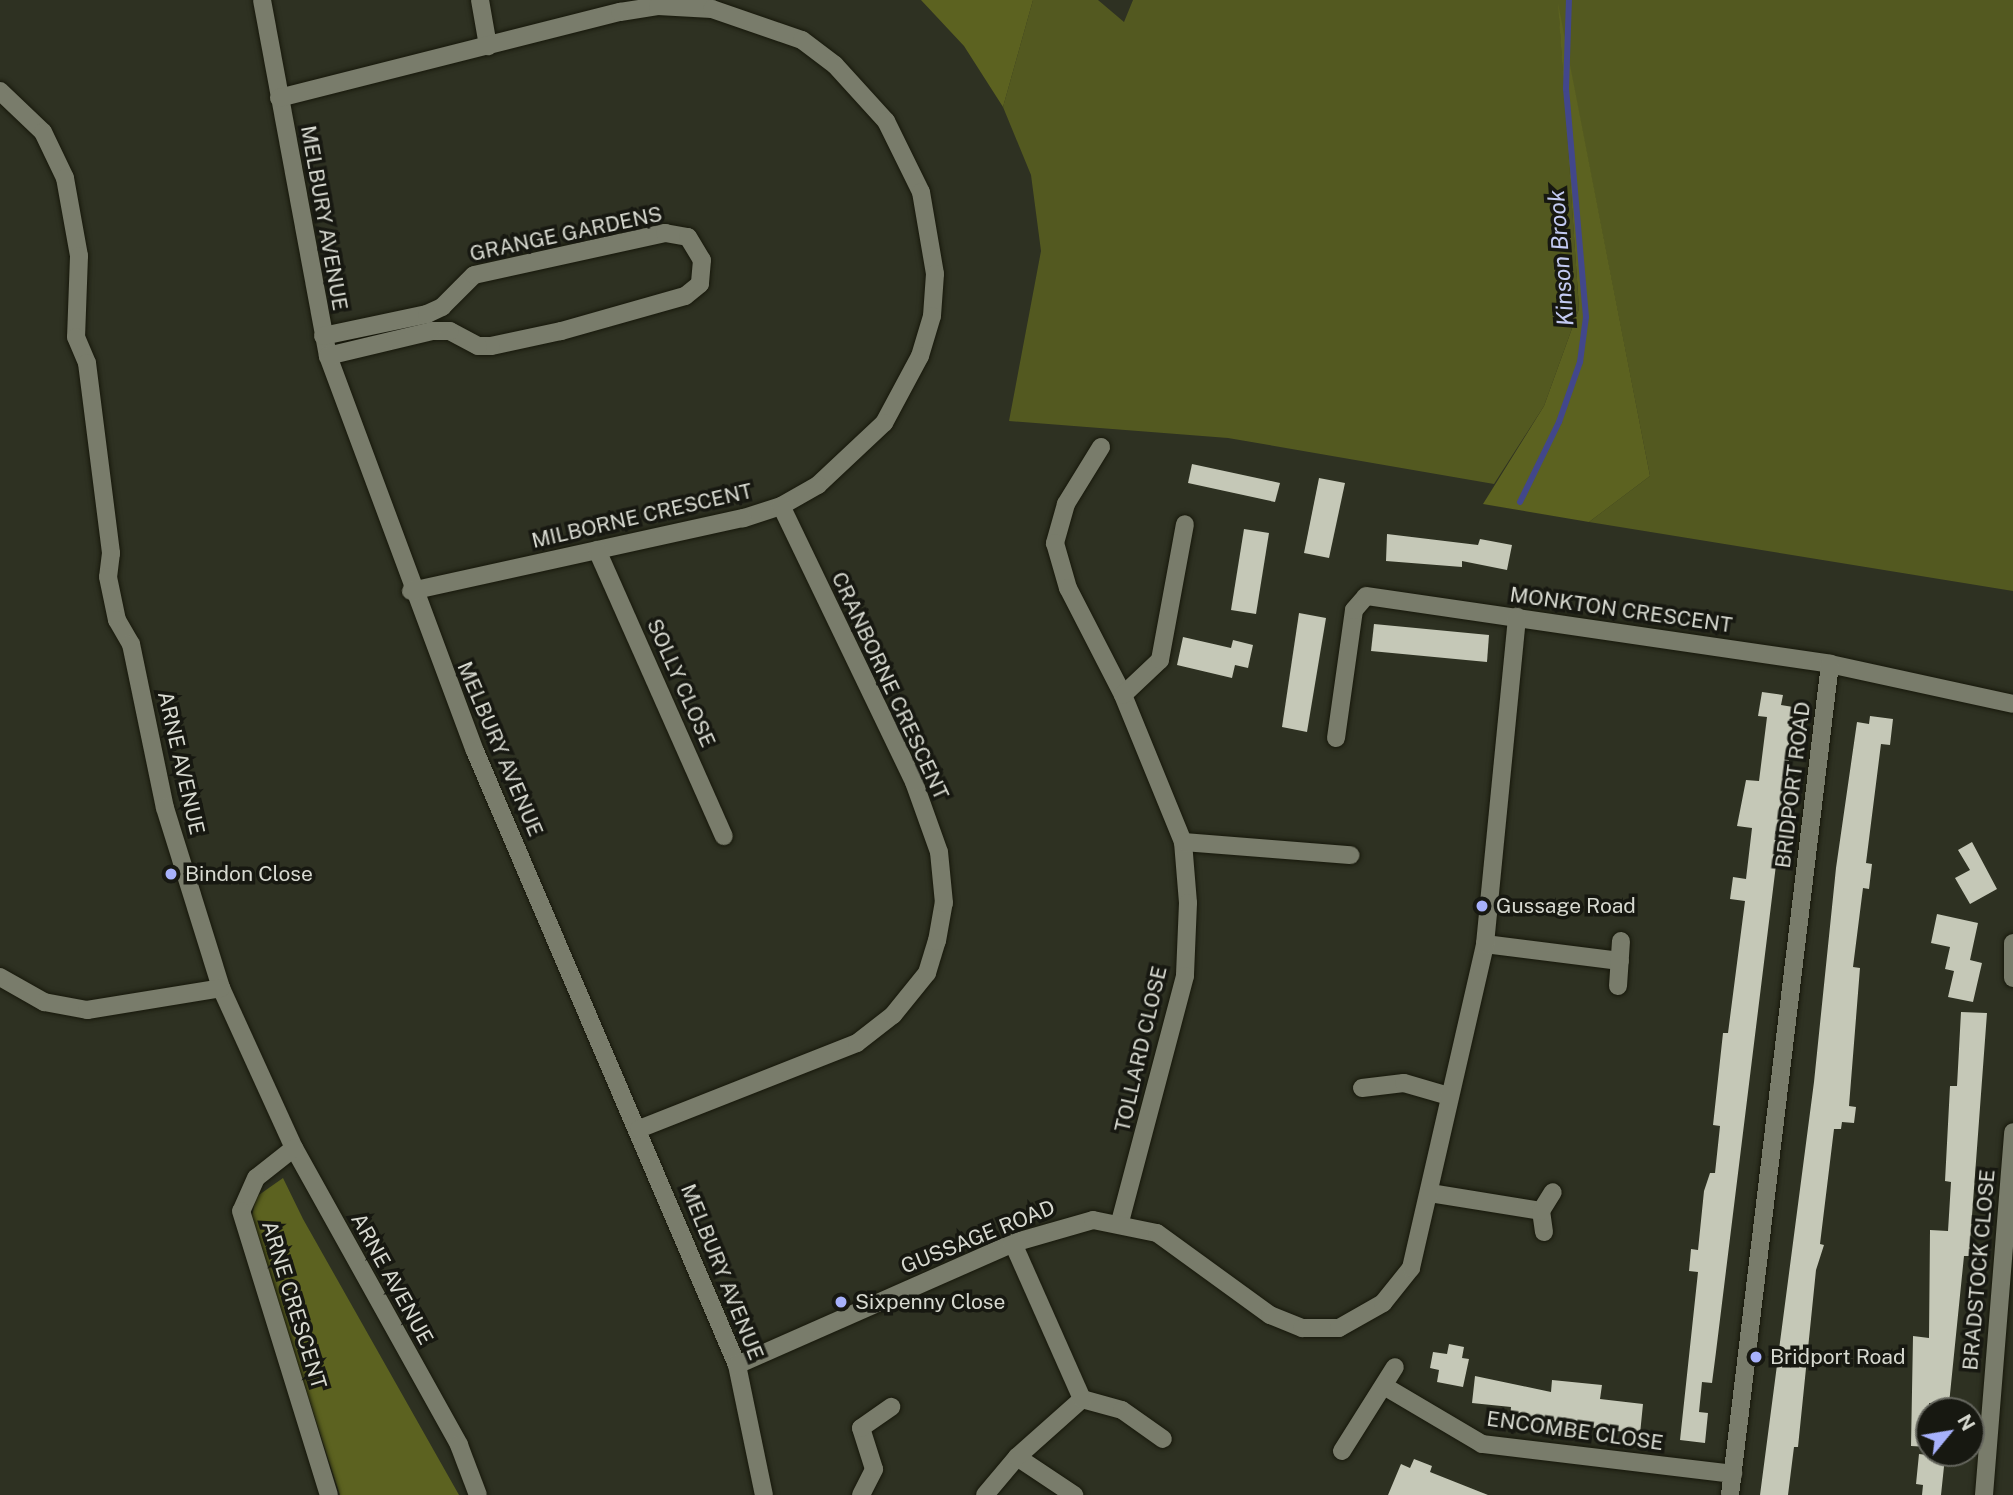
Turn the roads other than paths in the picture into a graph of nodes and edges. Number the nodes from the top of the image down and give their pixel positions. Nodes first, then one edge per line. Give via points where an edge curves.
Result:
1 (262, 0) edge
2 (480, 0) edge
3 (684, 3) edge
4 (488, 46) junction
5 (0, 91) edge
6 (279, 98) junction
7 (323, 336) junction
8 (328, 356) junction
9 (1101, 447) dead end
10 (781, 506) junction
11 (1185, 524) dead end
12 (597, 550) junction
13 (411, 591) junction
14 (1517, 618) junction
15 (1830, 664) junction
16 (1123, 695) junction
17 (2013, 705) edge
18 (1336, 738) dead end
19 (724, 836) dead end
20 (1183, 842) junction
21 (1350, 855) dead end
22 (1621, 941) dead end
23 (2013, 943) edge
24 (1485, 944) junction
25 (1620, 961) junction
26 (0, 977) edge
27 (2013, 978) edge
28 (1618, 986) dead end
29 (221, 988) junction
30 (1362, 1088) dead end
31 (1449, 1096) junction
32 (639, 1129) junction
33 (2013, 1132) edge
34 (294, 1148) junction
35 (1553, 1192) dead end
36 (1430, 1193) junction
37 (1541, 1211) junction
38 (1120, 1222) junction
39 (1544, 1232) dead end
40 (1013, 1243) junction
41 (737, 1365) junction
42 (1395, 1367) dead end
43 (1384, 1386) junction
44 (1082, 1399) junction
45 (891, 1407) dead end
46 (1163, 1439) dead end
47 (1342, 1451) dead end
48 (1017, 1457) junction
49 (1733, 1474) junction
50 (329, 1495) edge
51 (478, 1495) edge
52 (764, 1495) edge
53 (861, 1495) edge
54 (985, 1495) edge
55 (1074, 1495) edge
56 (1730, 1495) edge
57 (1984, 1495) edge

1 - 6 street, MELBURY AVENUE
2 - 4 street
3 - 4 street, MILBORNE CRESCENT via 620,12
3 - 10 street, MILBORNE CRESCENT via 757,21 802,40 835,65 864,93 905,152 931,233 932,316 904,390 853,457
4 - 6 street, MILBORNE CRESCENT
5 - 29 street, ARNE AVENUE via 43,132 65,178 80,268 76,337 87,363 111,553 108,577 117,620 131,644 165,808
6 - 7 street, MELBURY AVENUE
7 - 8 street, MELBURY AVENUE
7 - 8 street, GRANGE GARDENS via 442,307 474,275 665,233 688,237 702,260 700,284 675,301 491,346 478,346 450,331
8 - 13 street, MELBURY AVENUE
9 - 16 street, TOLLARD CLOSE via 1066,504 1055,543 1068,588
10 - 12 street, MILBORNE CRESCENT
10 - 32 street, CRANBORNE CRESCENT via 914,782 939,852 944,903 937,941 927,973 902,1005 857,1042
11 - 16 street via 1160,660
12 - 13 street, MILBORNE CRESCENT
12 - 19 street, SOLLY CLOSE
13 - 32 street, MELBURY AVENUE
14 - 15 street, MONKTON CRESCENT
14 - 18 street, MONKTON CRESCENT via 1366,596 1354,610
14 - 24 street, GUSSAGE ROAD
15 - 17 street, MONKTON CRESCENT
15 - 49 street, BRIDPORT ROAD
16 - 20 street, TOLLARD CLOSE
20 - 21 street
20 - 38 street, TOLLARD CLOSE via 1185,976
22 - 25 street
23 - 27 street
24 - 25 street
24 - 31 street, GUSSAGE ROAD
25 - 28 street
26 - 29 street via 44,1002 87,1010
29 - 34 street, ARNE AVENUE
30 - 31 street via 1404,1083
31 - 36 street, GUSSAGE ROAD
32 - 41 street, MELBURY AVENUE
33 - 57 street, BRADSTOCK CLOSE
34 - 50 street, ARNE CRESCENT via 256,1178 241,1211
34 - 51 street, ARNE AVENUE via 459,1445
35 - 37 street
36 - 37 street
36 - 38 street, GUSSAGE ROAD via 1405,1280 1369,1314 1326,1330 1302,1328 1270,1315 1157,1233
37 - 39 street
38 - 40 street, GUSSAGE ROAD via 1063,1225
40 - 41 street, GUSSAGE ROAD
40 - 44 street
41 - 52 street, MELBURY AVENUE
42 - 43 street
43 - 47 street
43 - 49 street, ENCOMBE CLOSE via 1482,1444
44 - 46 street via 1122,1410
44 - 48 street
45 - 53 street via 860,1428 874,1469
48 - 54 street
48 - 55 street
49 - 56 street, BRIDPORT ROAD

